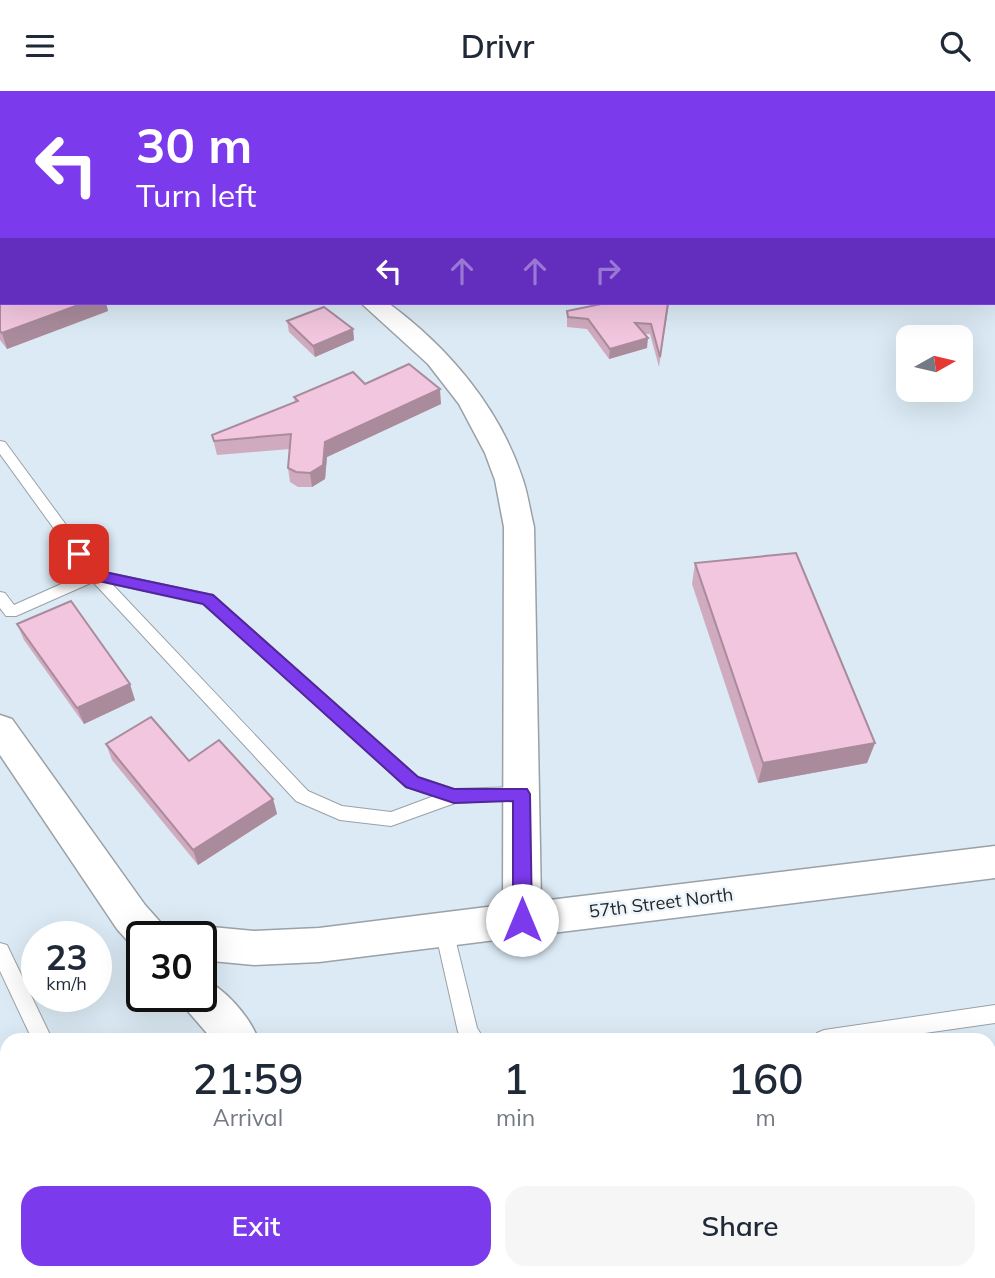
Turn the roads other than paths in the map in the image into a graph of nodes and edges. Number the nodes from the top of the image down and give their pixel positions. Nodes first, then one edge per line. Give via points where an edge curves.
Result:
1 (375, 305) edge
2 (0, 445) edge
3 (95, 575) junction
4 (0, 597) edge
5 (0, 728) edge
6 (521, 794) junction
7 (454, 796) junction
8 (995, 862) edge
9 (522, 920) junction
10 (135, 921) edge
11 (444, 930) junction
12 (217, 945) edge
13 (1, 956) edge
14 (214, 1012) edge
15 (995, 1014) edge
16 (39, 1033) edge
17 (233, 1033) edge
18 (469, 1033) edge
19 (865, 1033) edge

1 - 6 street via 422,343 461,386 487,427 509,481 519,527
2 - 3 lane
3 - 4 lane via 11,612
3 - 7 lane via 208,599 412,782
3 - 7 lane via 302,796 340,813 391,819
5 - 10 street
6 - 7 lane
6 - 9 street
8 - 9 street, 57th Street North
9 - 11 street, 57th Street North
11 - 12 street, 57th Street North via 320,945
11 - 18 lane
13 - 16 lane
14 - 17 street
15 - 19 lane

